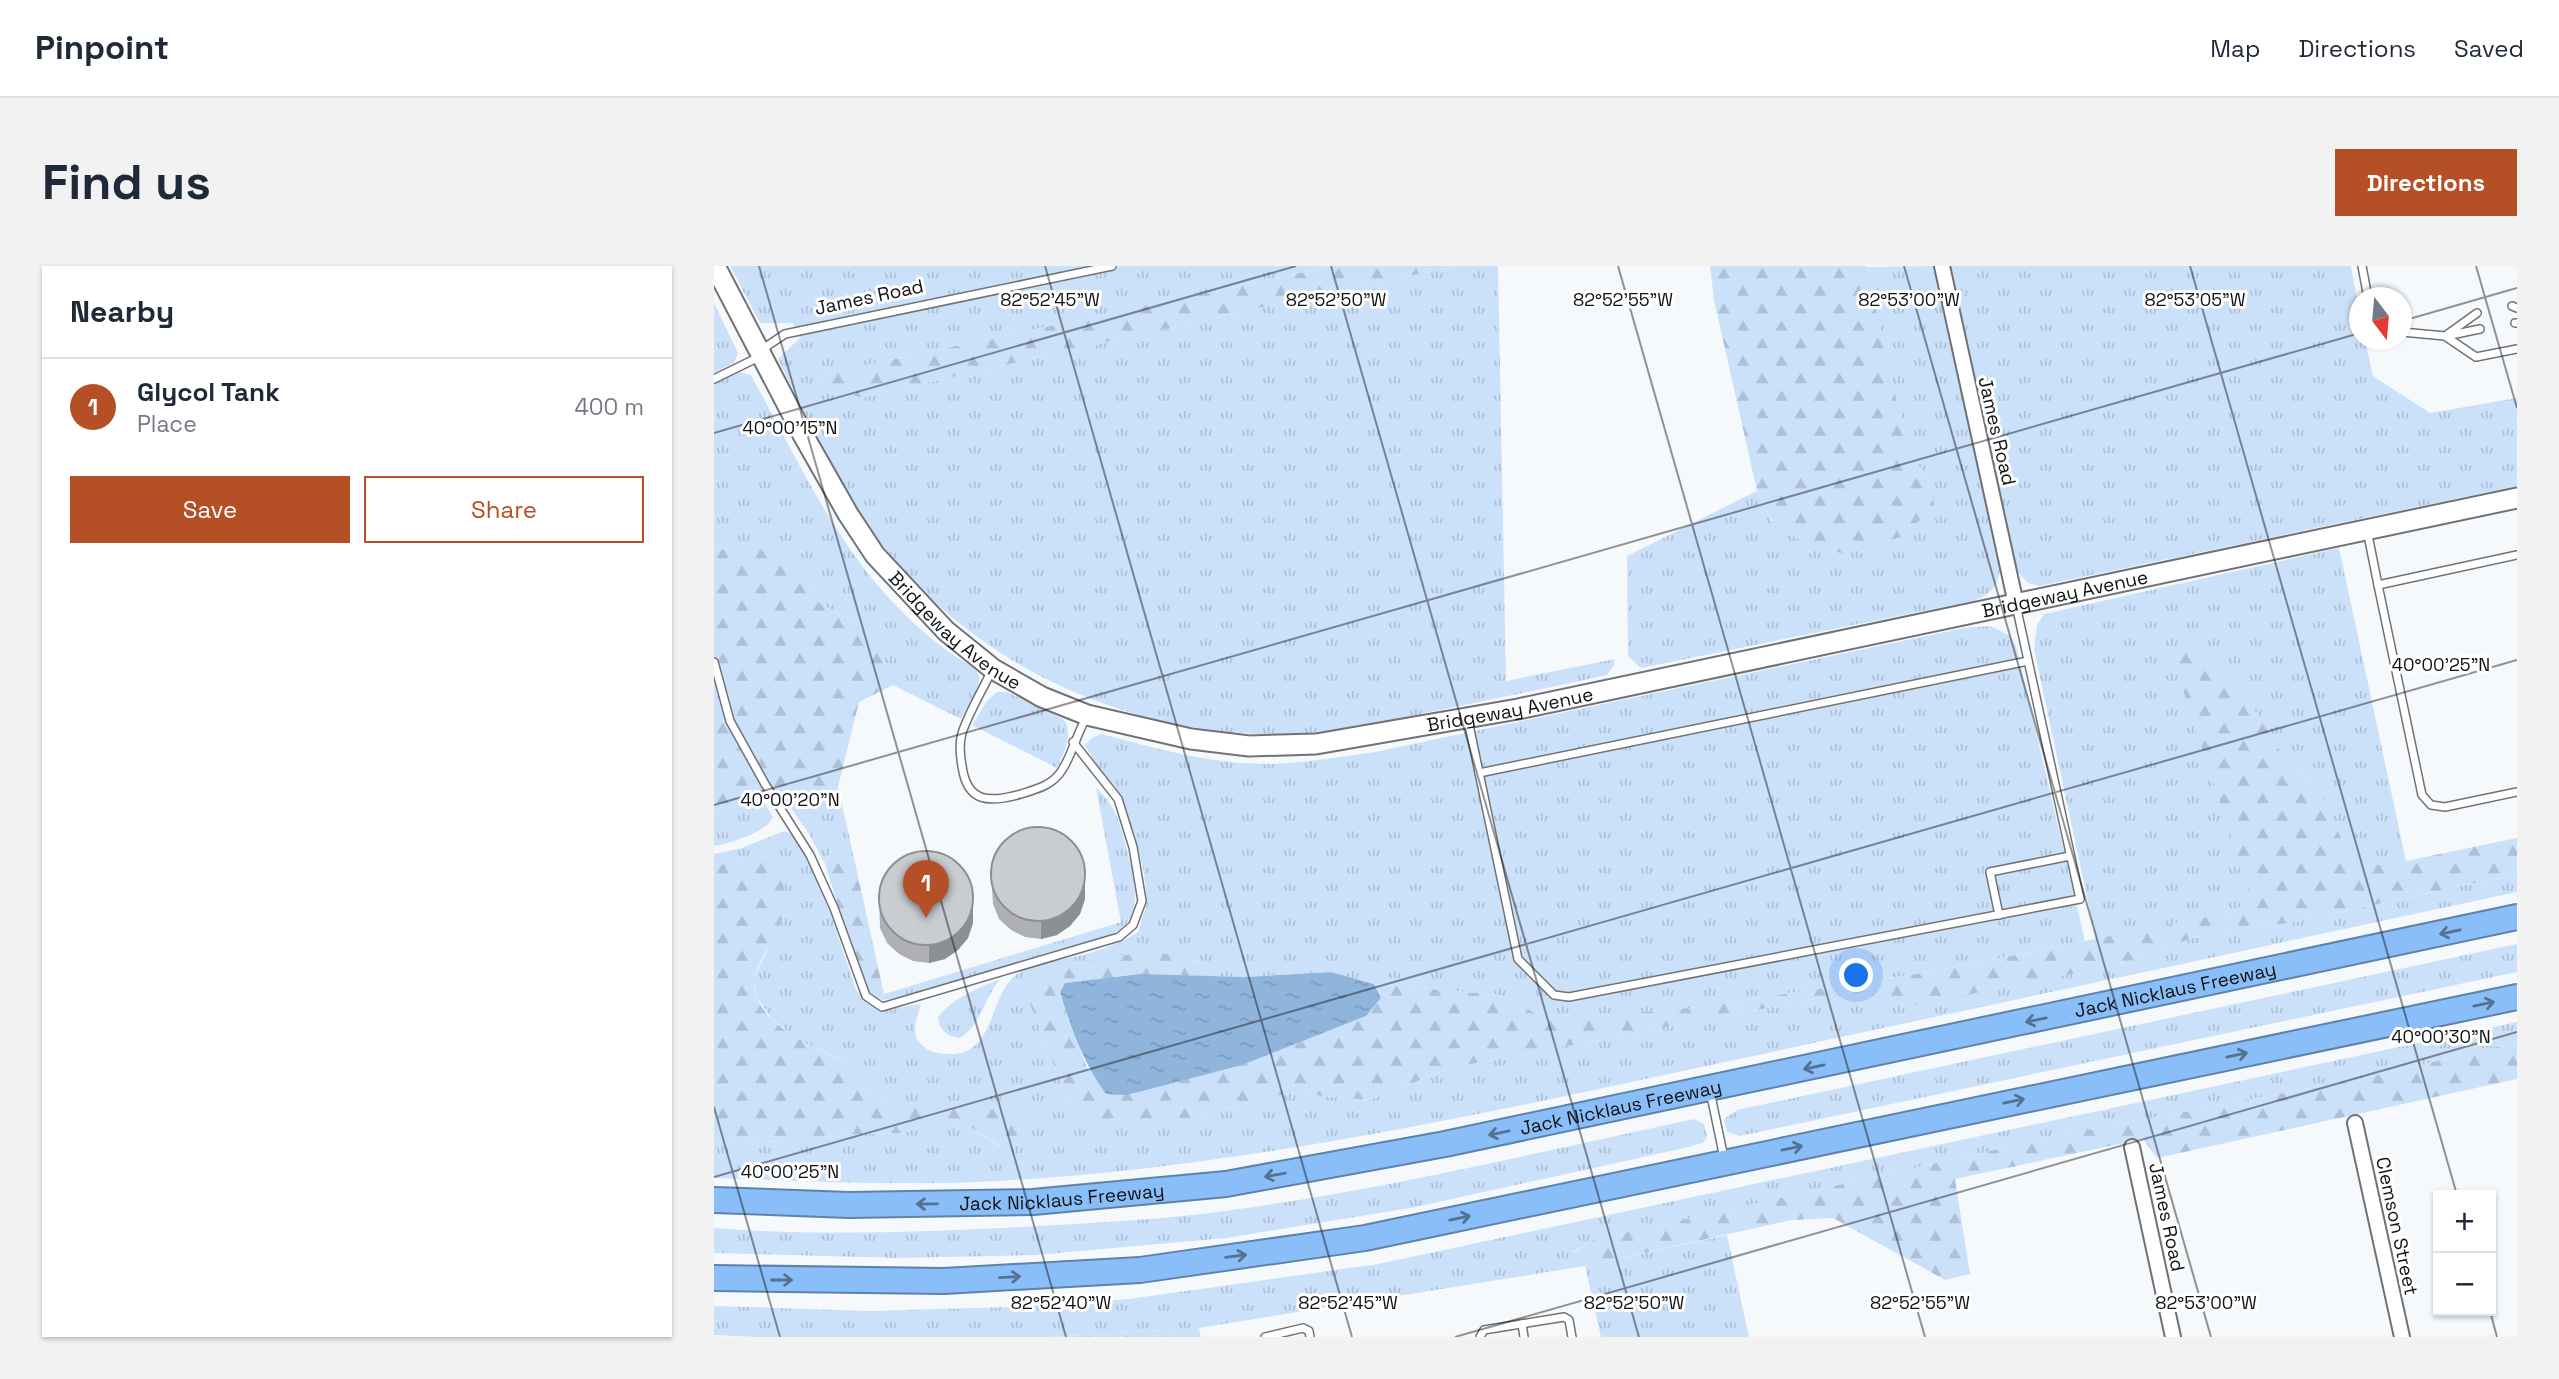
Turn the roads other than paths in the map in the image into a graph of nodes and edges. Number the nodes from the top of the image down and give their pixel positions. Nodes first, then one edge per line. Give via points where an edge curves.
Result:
1 (715, 266) edge
2 (1112, 266) edge
3 (1942, 266) edge
4 (2362, 266) edge
5 (2366, 287) edge
6 (2477, 313) dead end
7 (2480, 330) dead end
8 (2412, 333) edge
9 (2445, 336) junction
10 (2517, 349) edge
11 (762, 353) junction
12 (714, 379) edge
13 (2517, 498) edge
14 (2367, 529) junction
15 (2517, 555) edge
16 (2378, 584) junction
17 (2016, 604) junction
18 (2028, 661) junction
19 (714, 662) edge
20 (993, 669) junction
21 (1087, 715) junction
22 (1467, 718) junction
23 (1073, 742) junction
24 (1479, 773) junction
25 (2517, 792) edge
26 (2070, 856) junction
27 (1998, 915) junction
28 (2517, 917) edge
29 (2517, 997) edge
30 (1710, 1089) junction
31 (2355, 1123) dead end
32 (2132, 1147) dead end
33 (1725, 1162) junction
34 (714, 1200) edge
35 (714, 1278) edge
36 (1522, 1324) junction
37 (1265, 1337) edge
38 (1310, 1337) edge
39 (1480, 1337) edge
40 (1524, 1337) edge
41 (1572, 1337) edge
42 (2173, 1337) edge
43 (2402, 1337) edge

1 - 11 street, Bridgeway Avenue
2 - 11 lane, James Road via 785,334
3 - 17 street, James Road
4 - 5 lane
6 - 9 lane
7 - 9 lane
8 - 9 lane
9 - 10 lane via 2476,357
11 - 12 lane, James Road
11 - 20 street, Bridgeway Avenue via 802,433 875,555 946,631
13 - 14 street, Bridgeway Avenue
14 - 16 lane
14 - 17 street, Bridgeway Avenue
15 - 16 lane
16 - 25 lane via 2422,795 2431,805 2445,807
17 - 18 lane
17 - 22 street, Bridgeway Avenue
18 - 24 lane
18 - 26 lane
19 - 23 lane via 730,721 810,855 866,996 882,1007 1119,937 1133,925 1142,901 1133,847 1118,799
20 - 21 street, Bridgeway Avenue via 1042,697
20 - 23 lane via 961,736 967,787 977,797 1010,797 1044,788 1062,771
21 - 22 street, Bridgeway Avenue via 1191,739 1249,746 1316,744
21 - 23 lane
22 - 24 lane
24 - 27 lane via 1518,959 1554,995 1569,998
26 - 27 lane via 1990,872
26 - 27 lane via 2080,899
28 -> 30 highway, Jack Nicklaus Freeway
33 -> 29 highway
30 - 33 lane
30 -> 34 highway, Jack Nicklaus Freeway via 1226,1184 1033,1202 849,1205
31 - 43 street, Clemson Street
32 - 42 street, James Road
35 -> 33 highway via 944,1281 1140,1270 1364,1238
36 - 39 lane via 1484,1329
36 - 40 lane
36 - 41 lane via 1567,1317
37 - 38 lane via 1303,1328

